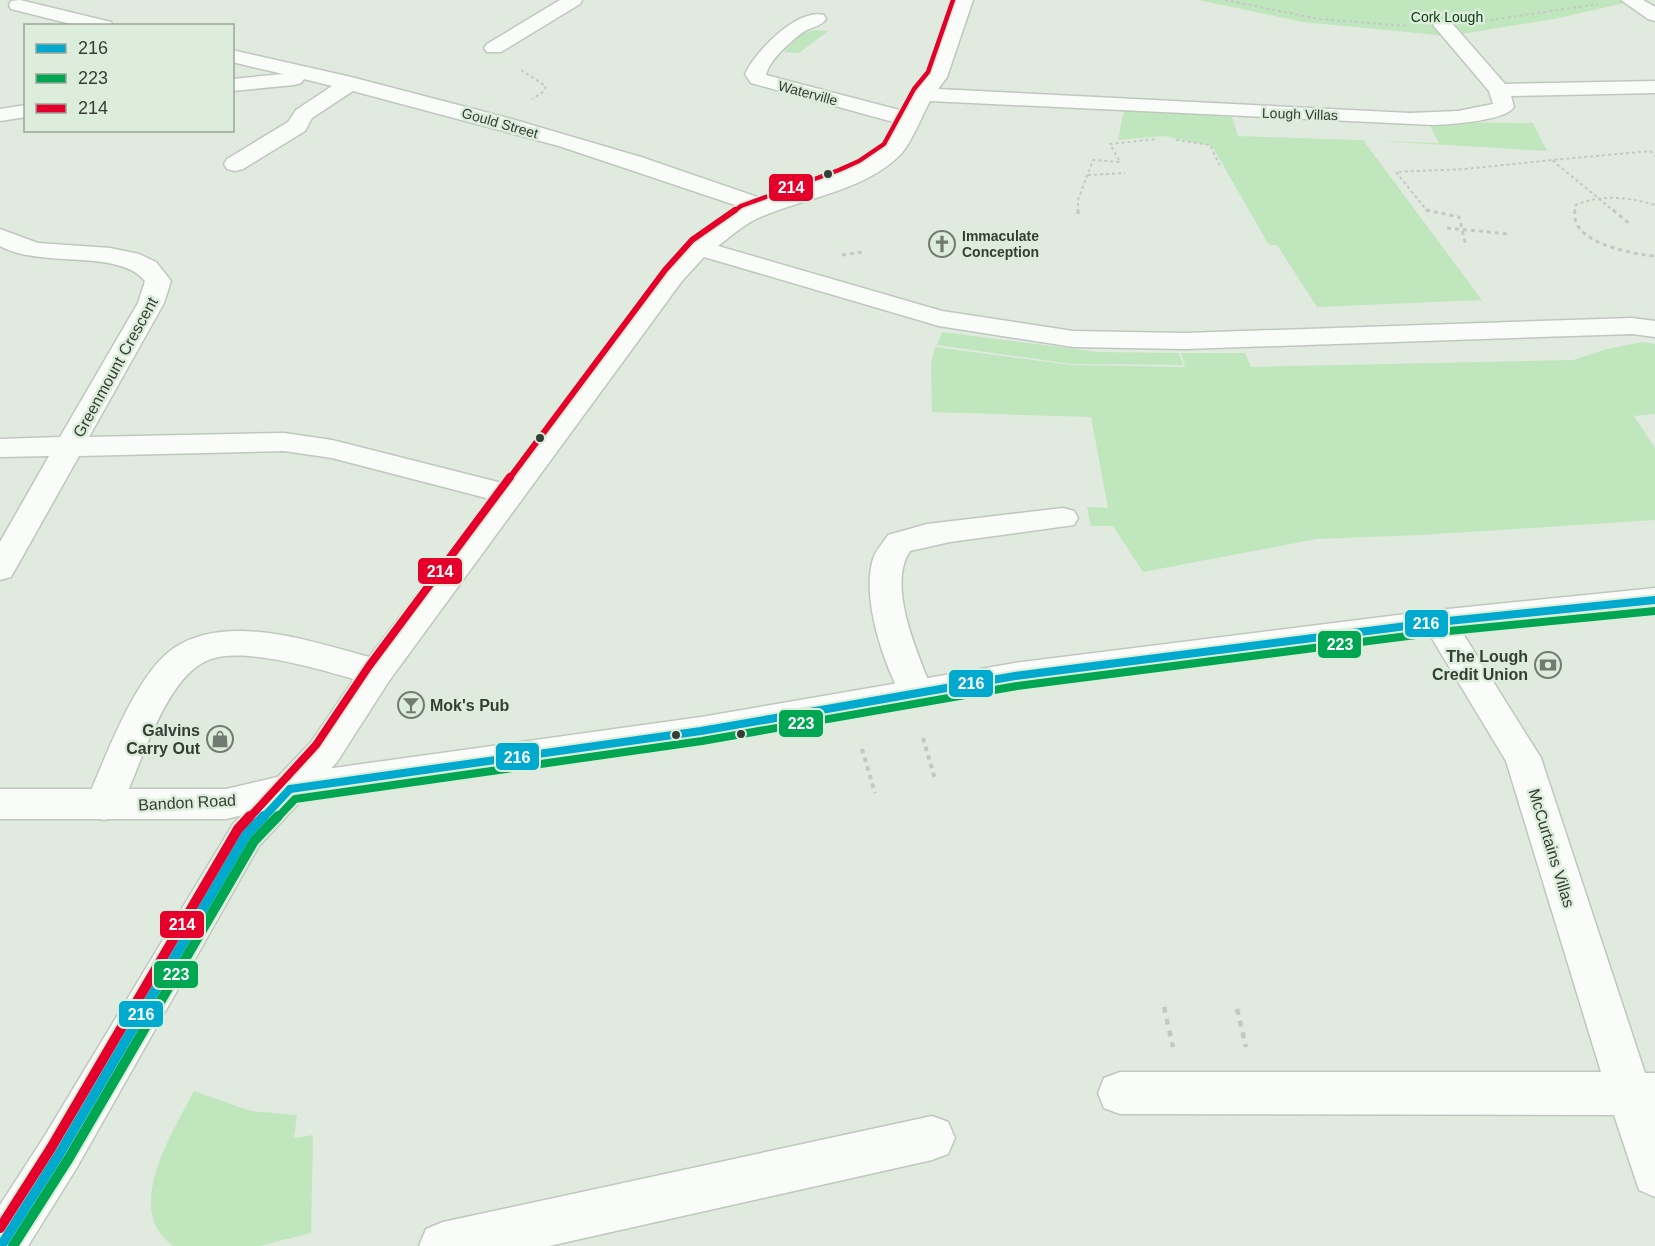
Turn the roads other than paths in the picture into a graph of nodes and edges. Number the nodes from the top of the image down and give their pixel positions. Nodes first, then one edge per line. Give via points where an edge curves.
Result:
1 (573, 0) edge
2 (964, 0) edge
3 (1630, 0) edge
4 (15, 7) edge
5 (1655, 15) edge
6 (817, 19) dead end
7 (95, 24) edge
8 (1443, 25) dead end
9 (494, 48) road end
10 (234, 56) edge
11 (323, 77) junction
12 (351, 83) junction
13 (234, 85) edge
14 (1655, 87) edge
15 (1499, 90) junction
16 (923, 94) junction
17 (24, 111) edge
18 (0, 115) edge
19 (911, 120) junction
20 (235, 164) dead end
21 (764, 207) junction
22 (0, 236) edge
23 (699, 248) junction
24 (1655, 329) edge
25 (71, 445) junction
26 (0, 448) edge
27 (508, 494) junction
28 (1063, 518) dead end
29 (0, 569) edge
30 (1655, 600) edge
31 (1438, 622) junction
32 (377, 672) junction
33 (916, 692) junction
34 (290, 789) junction
35 (0, 804) edge
36 (104, 805) junction
37 (1120, 1093) dead end
38 (1642, 1093) edge
39 (932, 1138) dead end
40 (1655, 1174) edge
41 (1, 1246) edge
42 (443, 1246) edge

1 - 9 street
2 - 16 street via 937,77
3 - 5 street
4 - 7 street
6 - 19 street, Waterville via 794,30 758,67 758,79
8 - 15 street
10 - 11 street, Gould Street
11 - 12 street, Gould Street
11 - 13 street
12 - 20 street via 303,114 297,126
12 - 21 street, Gould Street via 687,178
14 - 15 street
15 - 16 street, Lough Villas via 1504,107 1480,115 1425,118
16 - 19 street
17 - 18 street
19 - 21 street via 892,151 864,170
21 - 23 street
22 - 25 street, Greenmount Crescent via 28,250 140,262 158,279 151,303
23 - 24 street via 939,318 1073,339 1185,341 1632,326
23 - 27 street via 673,276
25 - 26 street
25 - 27 street via 308,444
25 - 29 street, Greenmount Crescent
27 - 32 street
28 - 33 street via 923,536 900,543 890,555 885,578 892,623
30 - 31 street, Bandon Road
31 - 33 street, Bandon Road
31 - 38 street, McCurtains Villas via 1523,758
32 - 34 street via 324,752
32 - 36 street via 284,649 225,644 200,648 179,662 157,688
33 - 34 street, Bandon Road via 701,730
34 - 36 street, Bandon Road via 226,804
34 - 41 street via 246,835 60,1154
35 - 36 street, Bandon Road
37 - 38 street
38 - 40 street, McCurtains Villas
39 - 42 street

